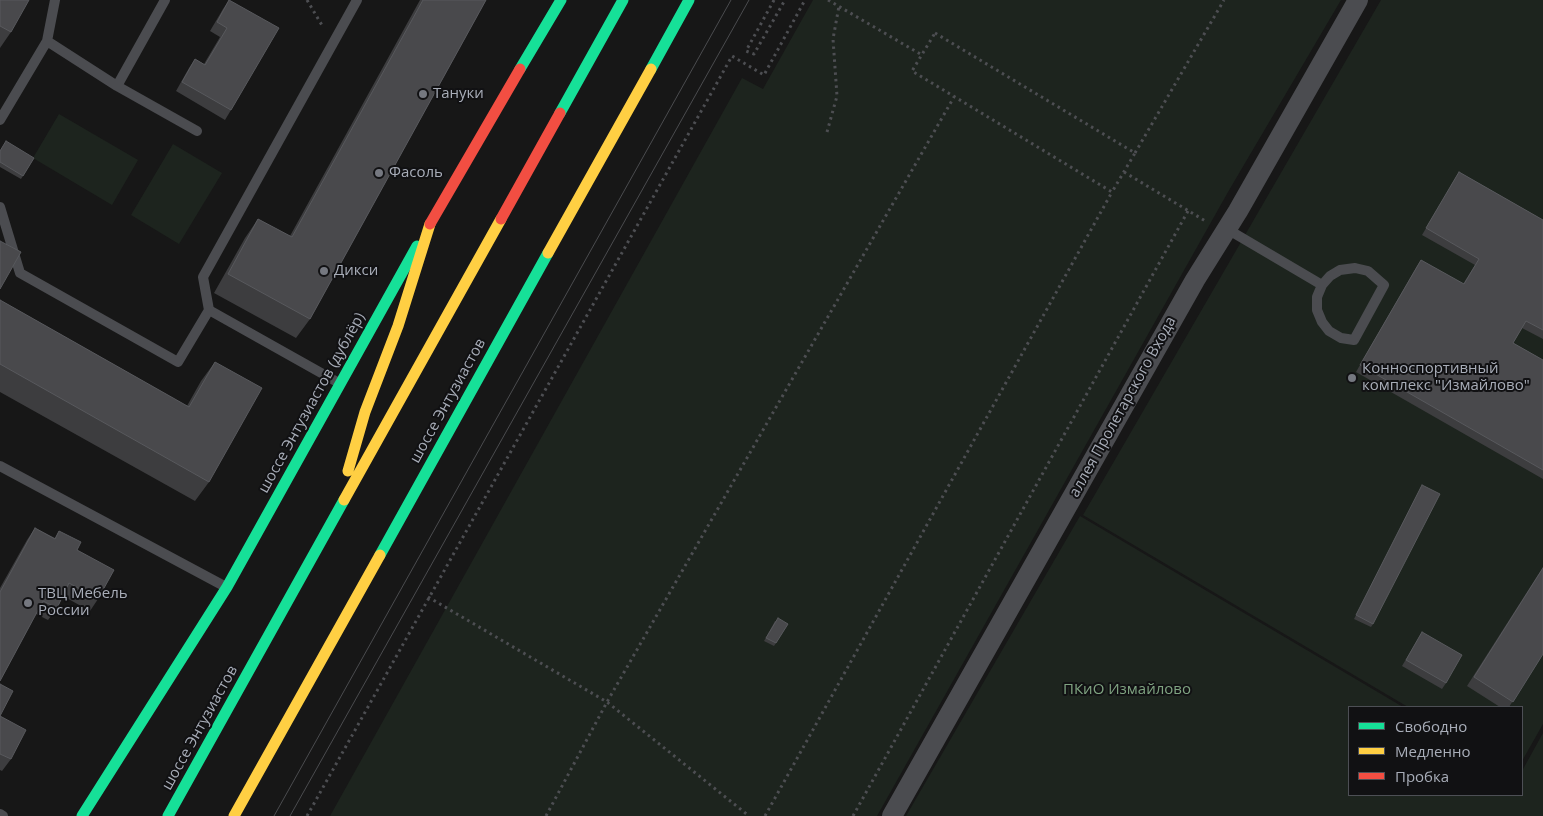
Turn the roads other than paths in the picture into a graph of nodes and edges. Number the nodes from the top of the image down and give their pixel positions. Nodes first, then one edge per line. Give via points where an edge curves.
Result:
1 (55, 0) edge
2 (165, 0) edge
3 (357, 0) edge
4 (561, 0) edge
5 (623, 0) edge
6 (689, 0) edge
7 (1358, 0) edge
8 (48, 41) junction
9 (117, 86) junction
10 (0, 120) edge
11 (197, 131) dead end
12 (0, 207) edge
13 (430, 223) junction
14 (1220, 227) junction
15 (1322, 285) junction
16 (209, 310) junction
17 (340, 383) junction
18 (0, 466) edge
19 (334, 518) junction
20 (227, 587) junction
21 (82, 816) edge
22 (168, 816) edge
23 (234, 816) edge
24 (892, 816) edge

1 - 8 lane
2 - 9 lane
3 - 16 lane via 203,277
4 - 13 main road, шоссе Энтузиастов (дублёр)
5 - 19 main road, шоссе Энтузиастов
6 - 23 main road, шоссе Энтузиастов
7 - 14 street, аллея Пролетарского Входа
8 - 9 lane
8 - 10 lane
9 - 11 lane
12 - 16 lane via 20,273 178,362
13 - 17 main road, шоссе Энтузиастов (дублёр)
13 - 19 main road via 398,326 365,412
14 - 15 lane
14 - 24 street, аллея Пролетарского Входа via 1195,280
15 - 15 lane via 1318,297 1322,322 1341,338 1354,340 1384,285 1368,271 1355,268 1340,270
16 - 17 lane
17 - 20 main road, шоссе Энтузиастов (дублёр)
18 - 20 lane
19 - 22 main road, шоссе Энтузиастов
20 - 21 main road, шоссе Энтузиастов (дублёр)

